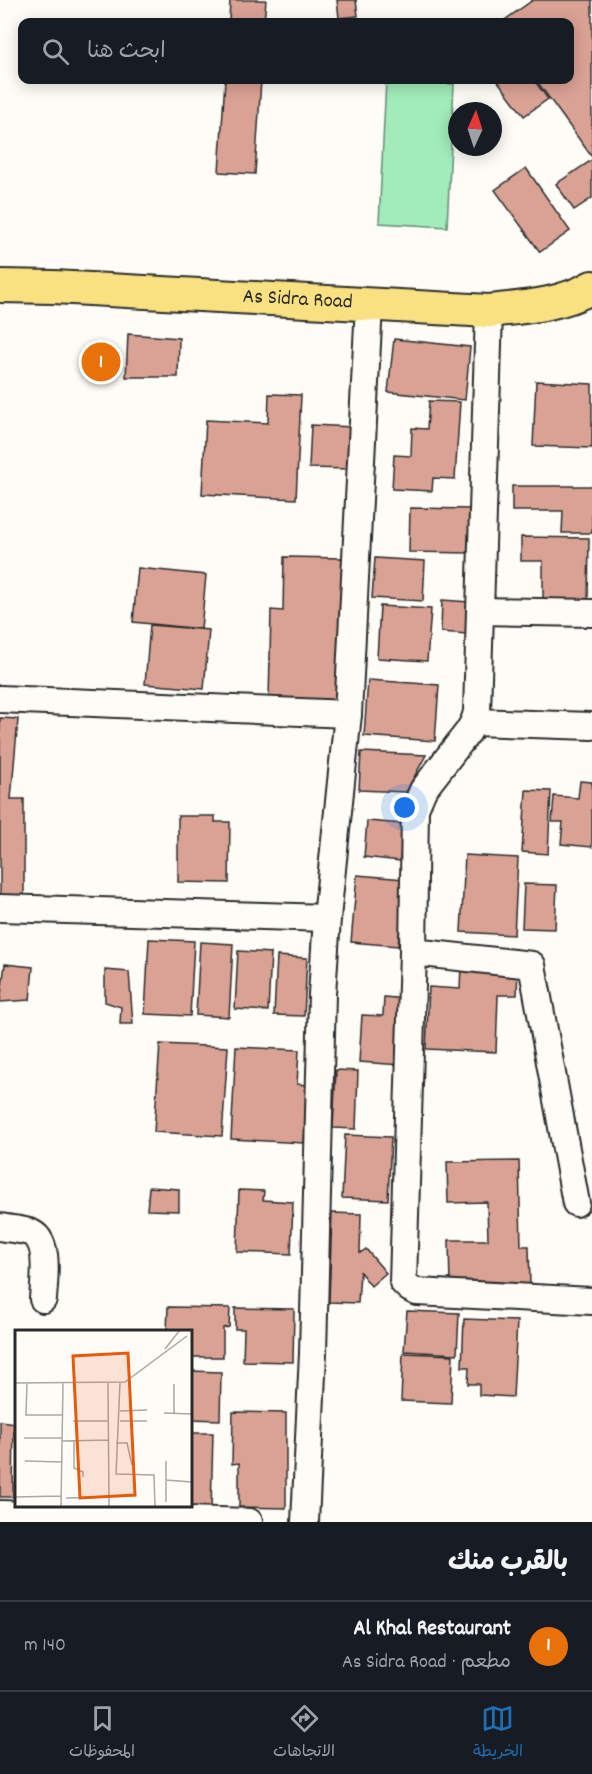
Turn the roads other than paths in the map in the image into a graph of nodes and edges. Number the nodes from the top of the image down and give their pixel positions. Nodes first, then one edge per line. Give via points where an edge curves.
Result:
1 (0, 286) edge
2 (592, 287) edge
3 (369, 305) junction
4 (489, 311) junction
5 (480, 611) junction
6 (592, 613) edge
7 (0, 699) edge
8 (348, 714) junction
9 (474, 722) junction
10 (592, 726) edge
11 (0, 908) edge
12 (327, 918) junction
13 (413, 952) junction
14 (576, 1203) dead end
15 (0, 1227) edge
16 (43, 1299) dead end
17 (592, 1301) edge
18 (0, 1514) edge
19 (249, 1522) edge
20 (305, 1522) edge

1 - 3 main road, As Sidra Road
2 - 4 main road, As Sidra Road via 541,305
3 - 4 main road, As Sidra Road
3 - 8 street
4 - 5 street
5 - 6 street
5 - 9 street
7 - 8 street
8 - 12 street
9 - 10 street
9 - 13 street via 423,790 415,809
11 - 12 street
12 - 20 street
13 - 14 street via 532,964
13 - 17 street via 403,1282 417,1292
15 - 16 street via 32,1233 42,1242
18 - 19 street

